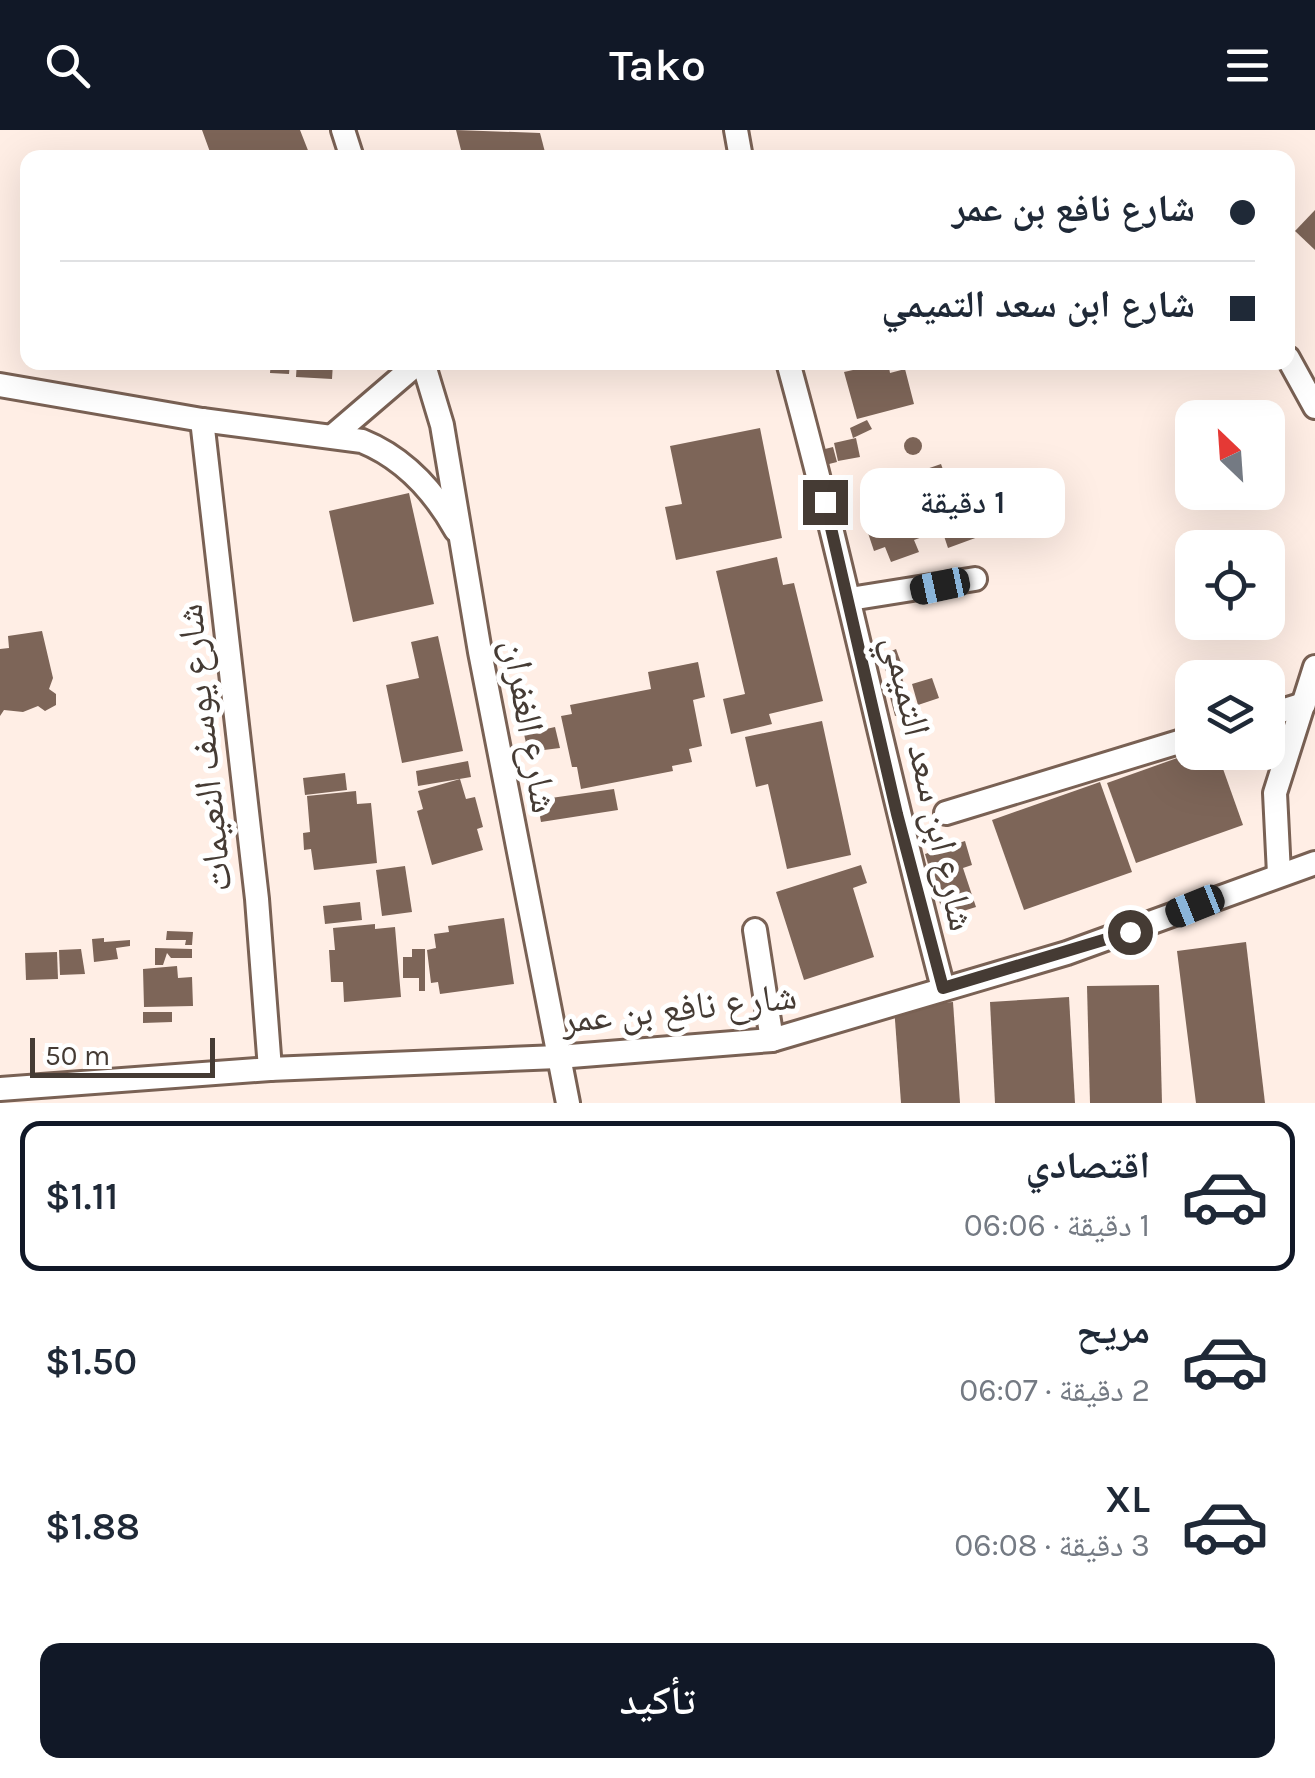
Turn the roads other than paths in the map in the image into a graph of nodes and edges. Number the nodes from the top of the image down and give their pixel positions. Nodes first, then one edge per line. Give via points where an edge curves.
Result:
1 (411, 370) edge
2 (424, 370) edge
3 (790, 370) edge
4 (1295, 370) edge
5 (0, 384) edge
6 (1315, 407) edge
7 (202, 420) junction
8 (335, 434) junction
9 (462, 542) junction
10 (975, 579) dead end
11 (850, 599) junction
12 (1315, 667) edge
13 (1304, 704) junction
14 (1285, 710) edge
15 (1175, 743) edge
16 (946, 813) dead end
17 (1315, 863) edge
18 (1279, 874) junction
19 (755, 930) dead end
20 (943, 988) junction
21 (772, 1040) junction
22 (558, 1057) junction
23 (270, 1069) junction
24 (0, 1076) edge
25 (0, 1089) edge
26 (26, 1089) junction
27 (568, 1103) edge

1 - 8 street
2 - 9 street, شارع الغفران via 442,424
3 - 11 street, شارع ابن سعد التميمي
4 - 6 street
5 - 7 street
7 - 8 street
7 - 23 street, شارع يوسف النعيمات
8 - 9 street via 383,449 402,463 432,494
9 - 22 street, شارع الغفران
10 - 11 street
11 - 20 street, شارع ابن سعد التميمي
12 - 13 street
13 - 14 street
13 - 18 street via 1275,793
15 - 16 street
17 - 18 street, شارع نافع بن عمر
18 - 20 street, شارع نافع بن عمر via 1067,953
19 - 21 street
20 - 21 street, شارع نافع بن عمر
21 - 22 street, شارع نافع بن عمر
22 - 23 street, شارع نافع بن عمر
22 - 27 street, شارع الغفران
23 - 26 street, شارع نافع بن عمر
24 - 26 street
25 - 26 street, شارع نافع بن عمر

